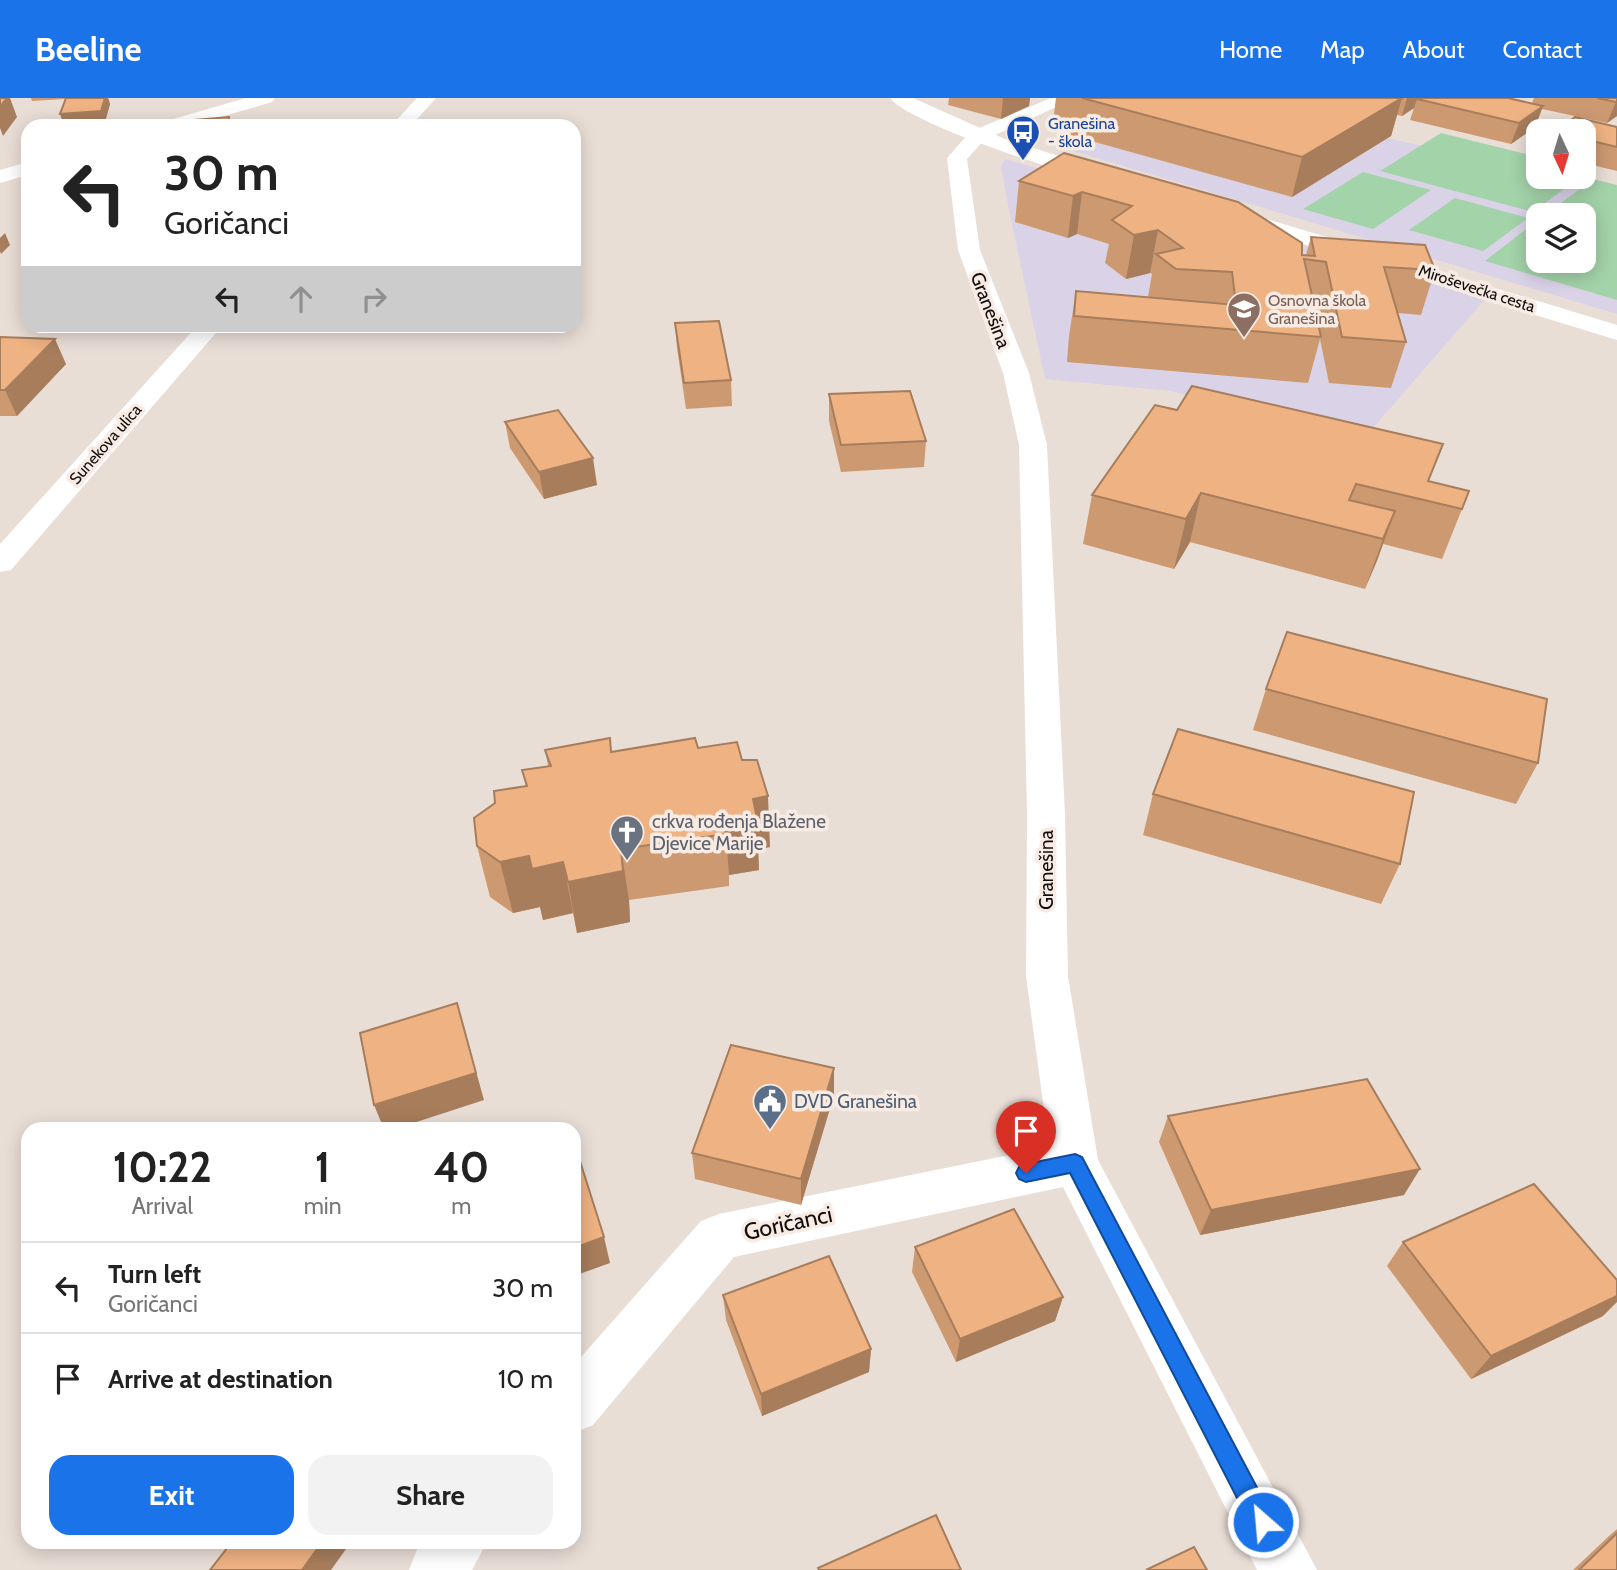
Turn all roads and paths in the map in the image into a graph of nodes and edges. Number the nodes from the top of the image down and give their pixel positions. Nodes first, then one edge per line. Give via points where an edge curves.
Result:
1 (266, 98) edge
2 (427, 98) edge
3 (899, 98) edge
4 (1067, 98) edge
5 (1428, 98) edge
6 (194, 119) edge
7 (407, 119) edge
8 (1526, 121) edge
9 (977, 136) junction
10 (21, 170) edge
11 (0, 177) edge
12 (1117, 180) edge
13 (1210, 208) edge
14 (204, 333) edge
15 (1617, 333) edge
16 (0, 563) edge
17 (1075, 1163) junction
18 (581, 1398) edge
19 (451, 1549) edge
20 (438, 1570) edge
21 (1288, 1570) edge

1 - 6 street
2 - 7 street
3 - 9 street
4 - 9 street
5 - 8 street
9 - 12 street
9 - 17 street, Granešina via 957,158 969,250 1016,373 1033,445 1047,976
10 - 11 street
13 - 15 street, Miroševečka cesta
14 - 16 street, Sunekova ulica
17 - 18 street, Goričanci via 719,1237
17 - 21 street, Granešina
19 - 20 street

